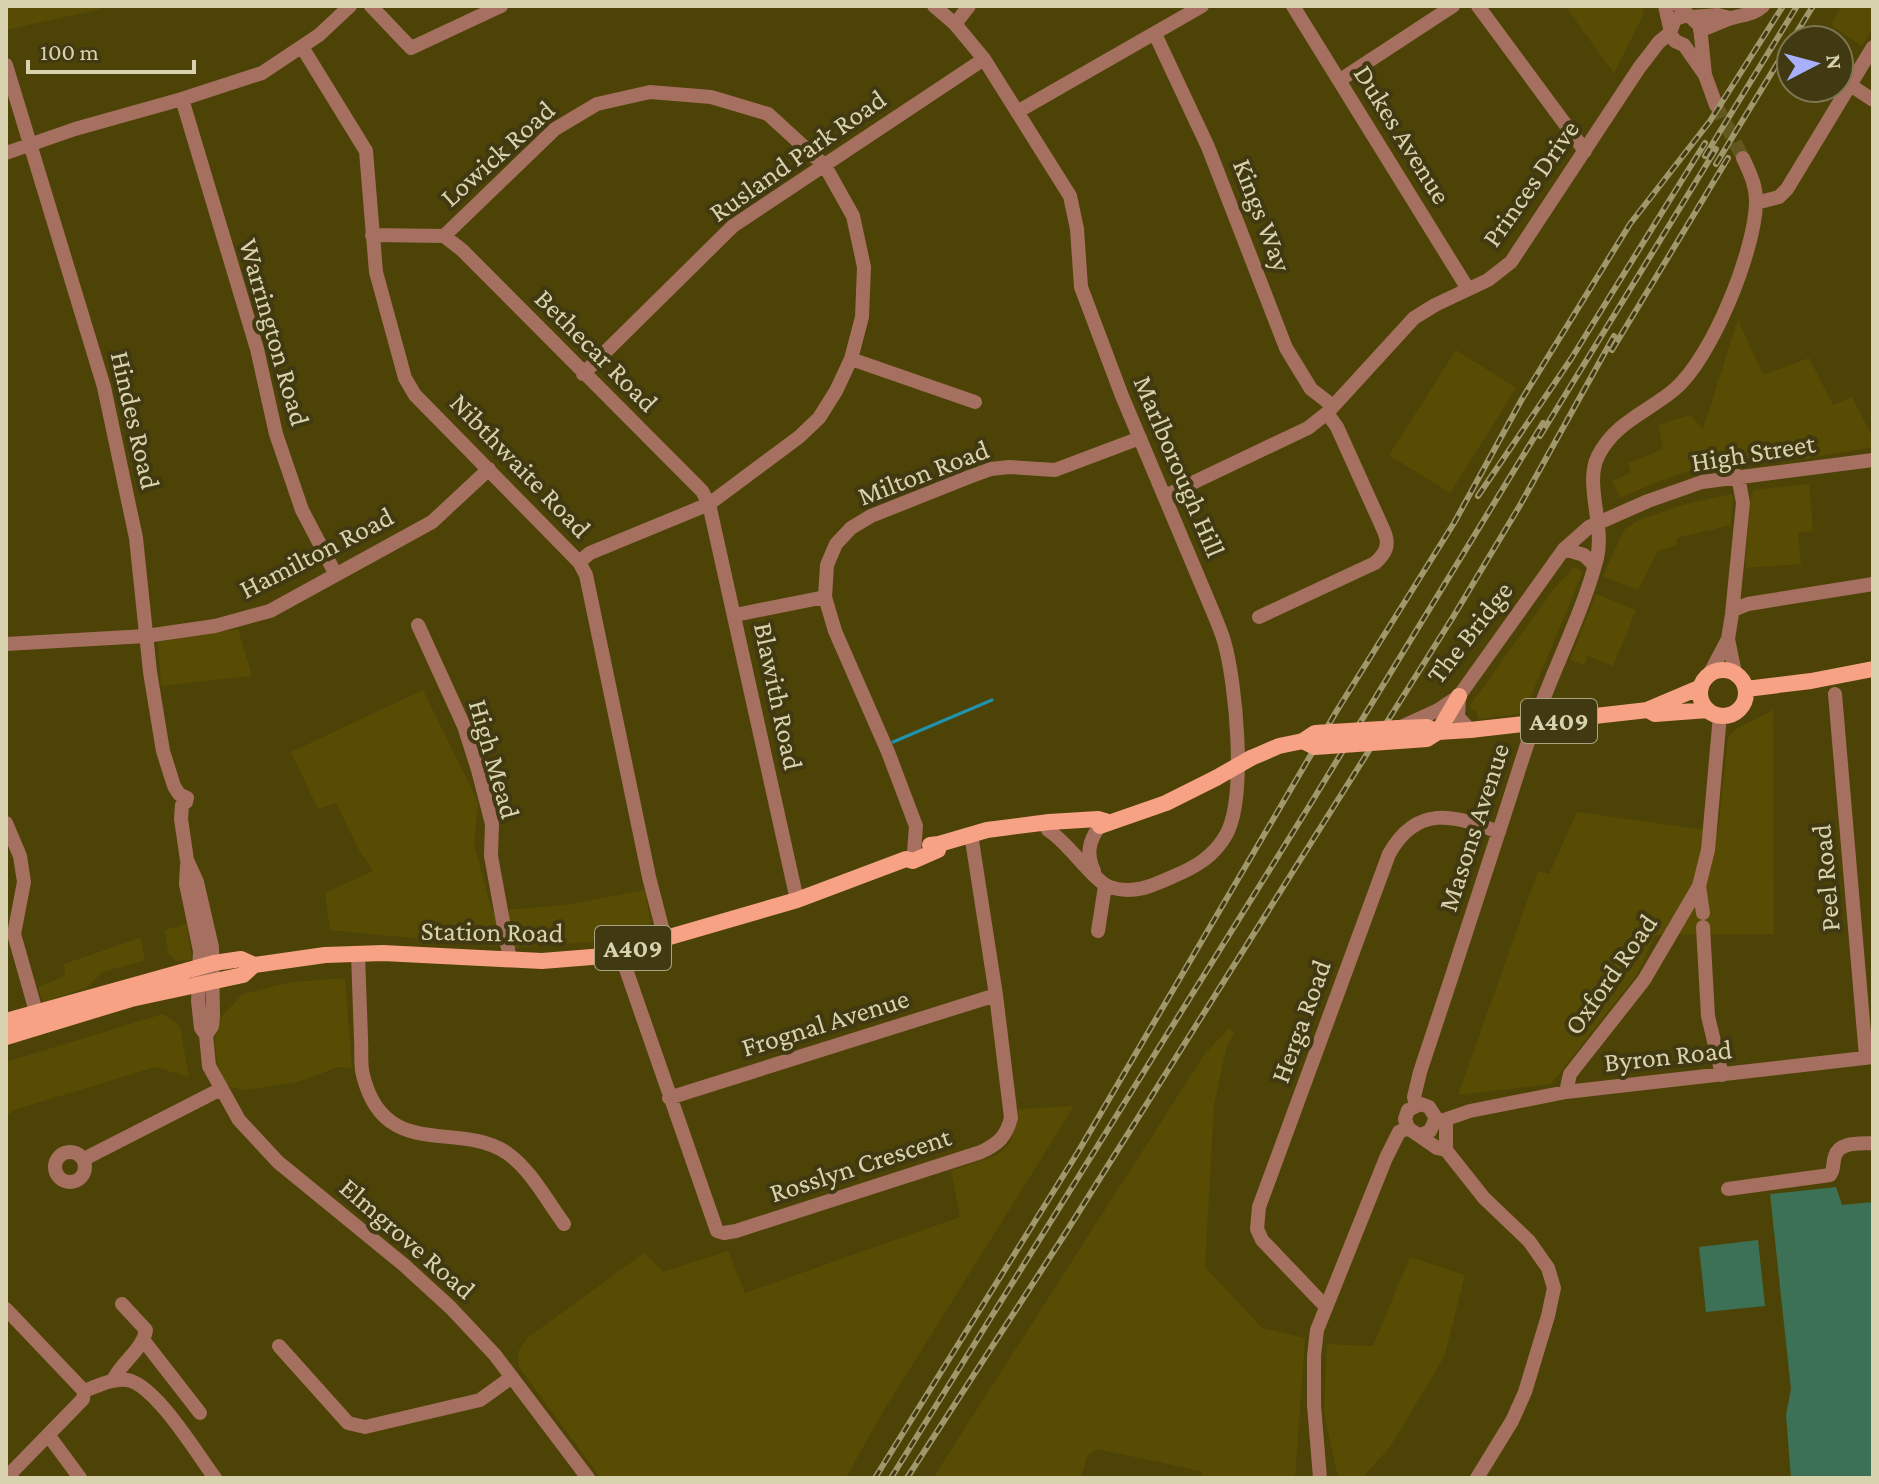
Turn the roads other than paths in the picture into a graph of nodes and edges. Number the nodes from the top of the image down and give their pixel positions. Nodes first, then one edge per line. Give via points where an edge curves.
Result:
1 (350, 6) edge
2 (371, 6) edge
3 (501, 6) edge
4 (934, 6) edge
5 (969, 6) edge
6 (1202, 6) edge
7 (1293, 6) edge
8 (1453, 6) edge
9 (1478, 6) edge
10 (1665, 6) edge
11 (1763, 6) edge
12 (1686, 13) edge
13 (1730, 18) junction
14 (955, 24) junction
15 (1700, 31) junction
16 (1155, 34) junction
17 (1676, 38) junction
18 (302, 47) junction
19 (1873, 47) edge
20 (984, 59) junction
21 (6, 65) edge
22 (1705, 75) junction
23 (1855, 77) edge
24 (1340, 80) junction
25 (1855, 88) edge
26 (182, 99) junction
27 (1873, 100) edge
28 (1838, 104) edge
29 (1716, 105) tunnel mouth
30 (1017, 112) junction
31 (31, 145) junction
32 (1585, 151) junction
33 (6, 153) edge
34 (1743, 158) tunnel mouth
35 (825, 166) junction
36 (1756, 203) junction
37 (372, 235) junction
38 (444, 236) junction
39 (1468, 289) junction
40 (851, 359) junction
41 (583, 374) junction
42 (975, 402) dead end
43 (1330, 410) junction
44 (1140, 438) junction
45 (1873, 460) edge
46 (489, 469) junction
47 (1738, 476) junction
48 (1165, 496) junction
49 (709, 504) junction
50 (1599, 522) junction
51 (1564, 549) junction
52 (579, 562) junction
53 (1594, 565) junction
54 (335, 573) junction
55 (1873, 584) edge
56 (825, 597) junction
57 (1733, 610) junction
58 (735, 615) junction
59 (1259, 617) dead end
60 (418, 625) dead end
61 (146, 636) junction
62 (1728, 639) junction
63 (6, 644) edge
64 (1873, 669) edge
65 (1735, 673) junction
66 (1706, 680) junction
67 (1746, 689) junction
68 (1835, 694) dead end
69 (1454, 703) junction
70 (1665, 707) junction
71 (1714, 712) junction
72 (1398, 728) junction
73 (1470, 730) junction
74 (1438, 732) junction
75 (1303, 741) junction
76 (6, 823) edge
77 (1104, 824) junction
78 (916, 826) junction
79 (1029, 826) junction
80 (1048, 830) junction
81 (1499, 832) junction
82 (971, 834) junction
83 (936, 844) junction
84 (910, 856) junction
85 (1100, 880) junction
86 (1699, 886) junction
87 (797, 900) junction
88 (1098, 931) dead end
89 (665, 939) junction
90 (620, 952) junction
91 (358, 954) junction
92 (510, 960) junction
93 (207, 974) junction
94 (996, 995) junction
95 (38, 1020) junction
96 (6, 1021) edge
97 (6, 1037) edge
98 (1871, 1059) edge
99 (1722, 1075) junction
100 (221, 1089) junction
101 (1566, 1092) junction
102 (669, 1098) junction
103 (1416, 1105) junction
104 (1438, 1118) junction
105 (1414, 1131) junction
106 (1873, 1143) edge
107 (1446, 1150) junction
108 (84, 1159) dead end
109 (1728, 1189) dead end
110 (564, 1224) dead end
111 (122, 1304) dead end
112 (1326, 1307) junction
113 (6, 1309) edge
114 (144, 1341) junction
115 (279, 1346) dead end
116 (512, 1377) junction
117 (113, 1380) junction
118 (84, 1391) junction
119 (200, 1413) dead end
120 (49, 1436) junction
121 (6, 1478) edge
122 (80, 1478) edge
123 (215, 1478) edge
124 (588, 1478) edge
125 (1320, 1478) edge
126 (1477, 1478) edge

1 - 18 street
2 - 3 street via 411,48
4 - 14 street, Marlborough Hill
5 - 14 street
6 - 16 street
7 - 24 street, Dukes Avenue
8 - 24 street
9 - 32 street
10 - 17 street
11 - 13 street
12 - 13 street
12 - 15 street
12 - 17 street via 1675,19
13 - 15 street
14 - 20 street, Marlborough Hill
15 - 17 street via 1697,40
15 - 22 street
16 - 30 street
16 - 43 street, Kings Way via 1208,147 1286,348
17 - 22 street
17 - 32 street, Princes Drive via 1659,42
18 - 26 street via 262,73
18 - 37 street, Nibthwaite Road via 366,151
19 - 23 street
20 - 30 street, Marlborough Hill
20 - 35 street, Rusland Park Road
21 - 31 street, Hindes Road
22 - 29 street
24 - 39 street, Dukes Avenue
25 - 27 street
26 - 31 street
26 - 54 street, Warrington Road via 257,349 276,434 302,510
28 - 36 street via 1787,189
30 - 44 street, Marlborough Hill via 1070,196 1081,287
31 - 33 street
31 - 61 street, Hindes Road via 104,387 136,538
32 - 39 street, Princes Drive via 1511,262
34 - 36 street
35 - 38 street, Lowick Road via 768,114 711,97 650,92 597,104 555,129
35 - 40 street, Lowick Road via 853,216 864,267 862,317
35 - 41 street, Rusland Park Road via 733,226
36 - 50 street, Masons Avenue via 1724,315 1703,356 1674,390 1622,425 1599,454 1594,473
37 - 38 street, Lowick Road
37 - 46 street, Nibthwaite Road via 376,272 405,378 415,395
38 - 41 street, Bethecar Road
39 - 43 street, Princes Drive via 1414,318
40 - 42 street
40 - 49 street, Lowick Road via 819,418
41 - 49 street, Bethecar Road via 702,491
43 - 48 street, Princes Drive via 1308,428
43 - 59 street, Kings Way via 1384,531 1386,551 1375,563
44 - 48 street, Marlborough Hill
44 - 56 street, Milton Road via 1055,470 991,469 871,516 836,544 827,565
45 - 47 street, High Street
46 - 52 street, Nibthwaite Road
46 - 54 street, Hamilton Road via 432,522
47 - 50 street, High Street via 1702,482
47 - 57 street via 1743,503
48 - 85 street, Marlborough Hill via 1224,641 1237,737 1235,812 1216,851 1187,871 1126,892
49 - 52 street, Lowick Road
49 - 58 street, Blawith Road
50 - 51 street, The Bridge
50 - 53 street, Masons Avenue
51 - 53 street via 1584,555
51 - 69 street, The Bridge
52 - 89 street, Nibthwaite Road via 592,596
53 - 81 street, Masons Avenue
54 - 61 street, Hamilton Road via 270,611
55 - 57 street
56 - 58 street
56 - 78 street, Milton Road
57 - 62 street
58 - 87 street, Blawith Road
60 - 92 street, High Mead via 478,770 492,824 491,856
61 - 63 street, Hamilton Road
61 - 93 street, Hindes Road via 163,751 180,800 187,860 211,940
62 - 65 street
62 - 66 street
64 - 67 main road
65 - 66 main road via 1723,669
65 - 67 main road
66 - 70 main road, A409
66 - 71 main road via 1701,700
67 - 71 main road via 1739,709
68 - 98 street, Peel Road
69 - 72 street, The Bridge
69 - 73 street
69 - 74 main road
70 - 71 main road, A409
70 - 73 main road, A409, bridge via 1655,714 1648,710
71 - 86 street via 1708,850
72 - 74 main road, A409
72 - 75 main road, The Bridge / A409, bridge via 1315,733
73 - 74 main road, A409
74 - 75 main road, A409, bridge via 1427,739 1330,746
75 - 77 main road, A409, bridge via 1279,746 1166,803
76 - 95 street via 24,882 14,934
77 - 79 main road, Station Road / A409 via 1098,819
77 - 80 main road, Station Road / A409
77 - 85 street via 1092,837 1089,854
78 - 83 street, Milton Road
78 - 84 street, Milton Road
79 - 80 main road, Station Road / A409
79 - 82 main road, Station Road / A409
80 - 85 street
81 - 103 street, Masons Avenue via 1420,1072
81 - 112 street, Herga Road via 1439,816 1407,829 1396,841 1259,1207 1262,1240
82 - 83 main road, Station Road / A409
82 - 94 street, Rosslyn Crescent
83 - 84 main road, Station Road / A409 via 938,850 913,861
84 - 87 main road, Station Road / A409
85 - 88 street
86 - 99 street via 1708,1016
86 - 101 street, Oxford Road via 1644,980 1570,1074
87 - 89 main road, Station Road / A409
89 - 90 main road, Station Road / A409
90 - 92 main road, Station Road / A409 via 587,959
90 - 102 street, Rosslyn Crescent
91 - 92 main road, Station Road / A409
91 - 93 main road, Station Road / A409 via 254,965 241,959
91 - 110 street via 363,1075 374,1103 391,1123 425,1136 481,1142 505,1152 522,1166
93 - 95 main road, Station Road / A409
93 - 100 street, Elmgrove Road via 209,1066
94 - 102 street, Frognal Avenue
94 - 102 street, Rosslyn Crescent via 1011,1118 999,1143 772,1220 717,1231
95 - 96 main road, Station Road / A409
95 - 97 main road, Station Road / A409
98 - 99 street, Byron Road
99 - 101 street, Byron Road
100 - 108 street
100 - 116 street, Elmgrove Road via 260,1144 451,1308
101 - 104 street, Byron Road
103 - 104 street via 1425,1105
103 - 105 street via 1406,1114
104 - 105 street via 1430,1131
104 - 107 street
105 - 107 street
105 - 112 street via 1399,1132
106 - 109 street via 1838,1149 1830,1175
107 - 126 street via 1484,1198 1529,1241 1548,1268 1554,1288 1525,1392
111 - 114 street via 146,1330
112 - 125 street via 1314,1356
113 - 118 street
114 - 117 street
114 - 119 street
115 - 116 street via 348,1423 365,1427 480,1400
116 - 124 street, Elmgrove Road
117 - 118 street
117 - 123 street via 139,1383 153,1395
118 - 120 street via 83,1399
120 - 121 street
120 - 122 street

